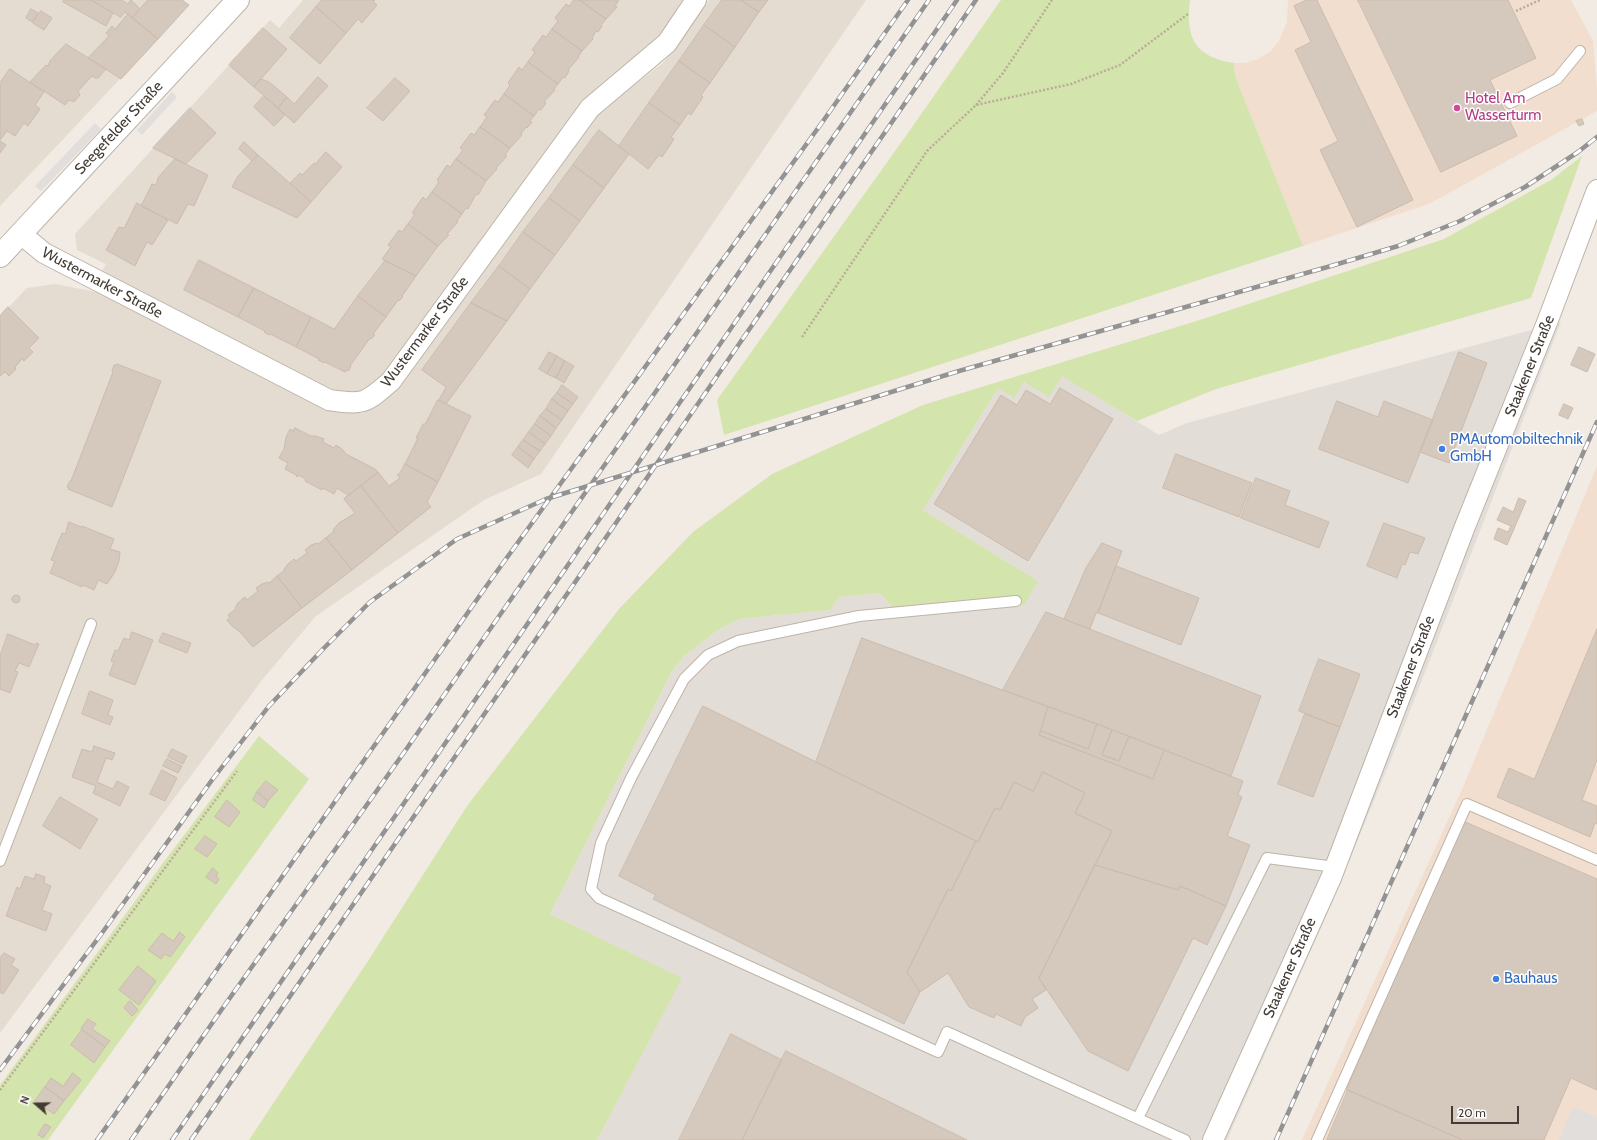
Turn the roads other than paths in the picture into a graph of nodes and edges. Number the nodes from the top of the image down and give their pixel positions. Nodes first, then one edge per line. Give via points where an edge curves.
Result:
1 (236, 0) edge
2 (696, 0) edge
3 (1580, 51) dead end
4 (1510, 103) dead end
5 (1597, 190) edge
6 (21, 234) junction
7 (0, 256) edge
8 (1016, 601) dead end
9 (91, 624) dead end
10 (0, 860) edge
11 (1597, 860) edge
12 (1335, 867) junction
13 (1138, 1118) junction
14 (1185, 1140) edge
15 (1212, 1140) edge
16 (1317, 1140) edge

1 - 6 street, Seegefelder Straße
2 - 6 street, Wustermarker Straße via 667,43 590,108 391,382 370,399 352,404 329,400 44,253
3 - 4 lane via 1556,79
5 - 12 street, Staakener Straße
6 - 7 street, Seegefelder Straße
8 - 13 lane via 859,616 738,641 708,655 684,679 631,778 601,843 591,888 599,898 938,1052 947,1032
9 - 10 lane
11 - 16 lane via 1466,804
12 - 13 lane via 1267,858
12 - 15 street, Staakener Straße
13 - 14 lane

